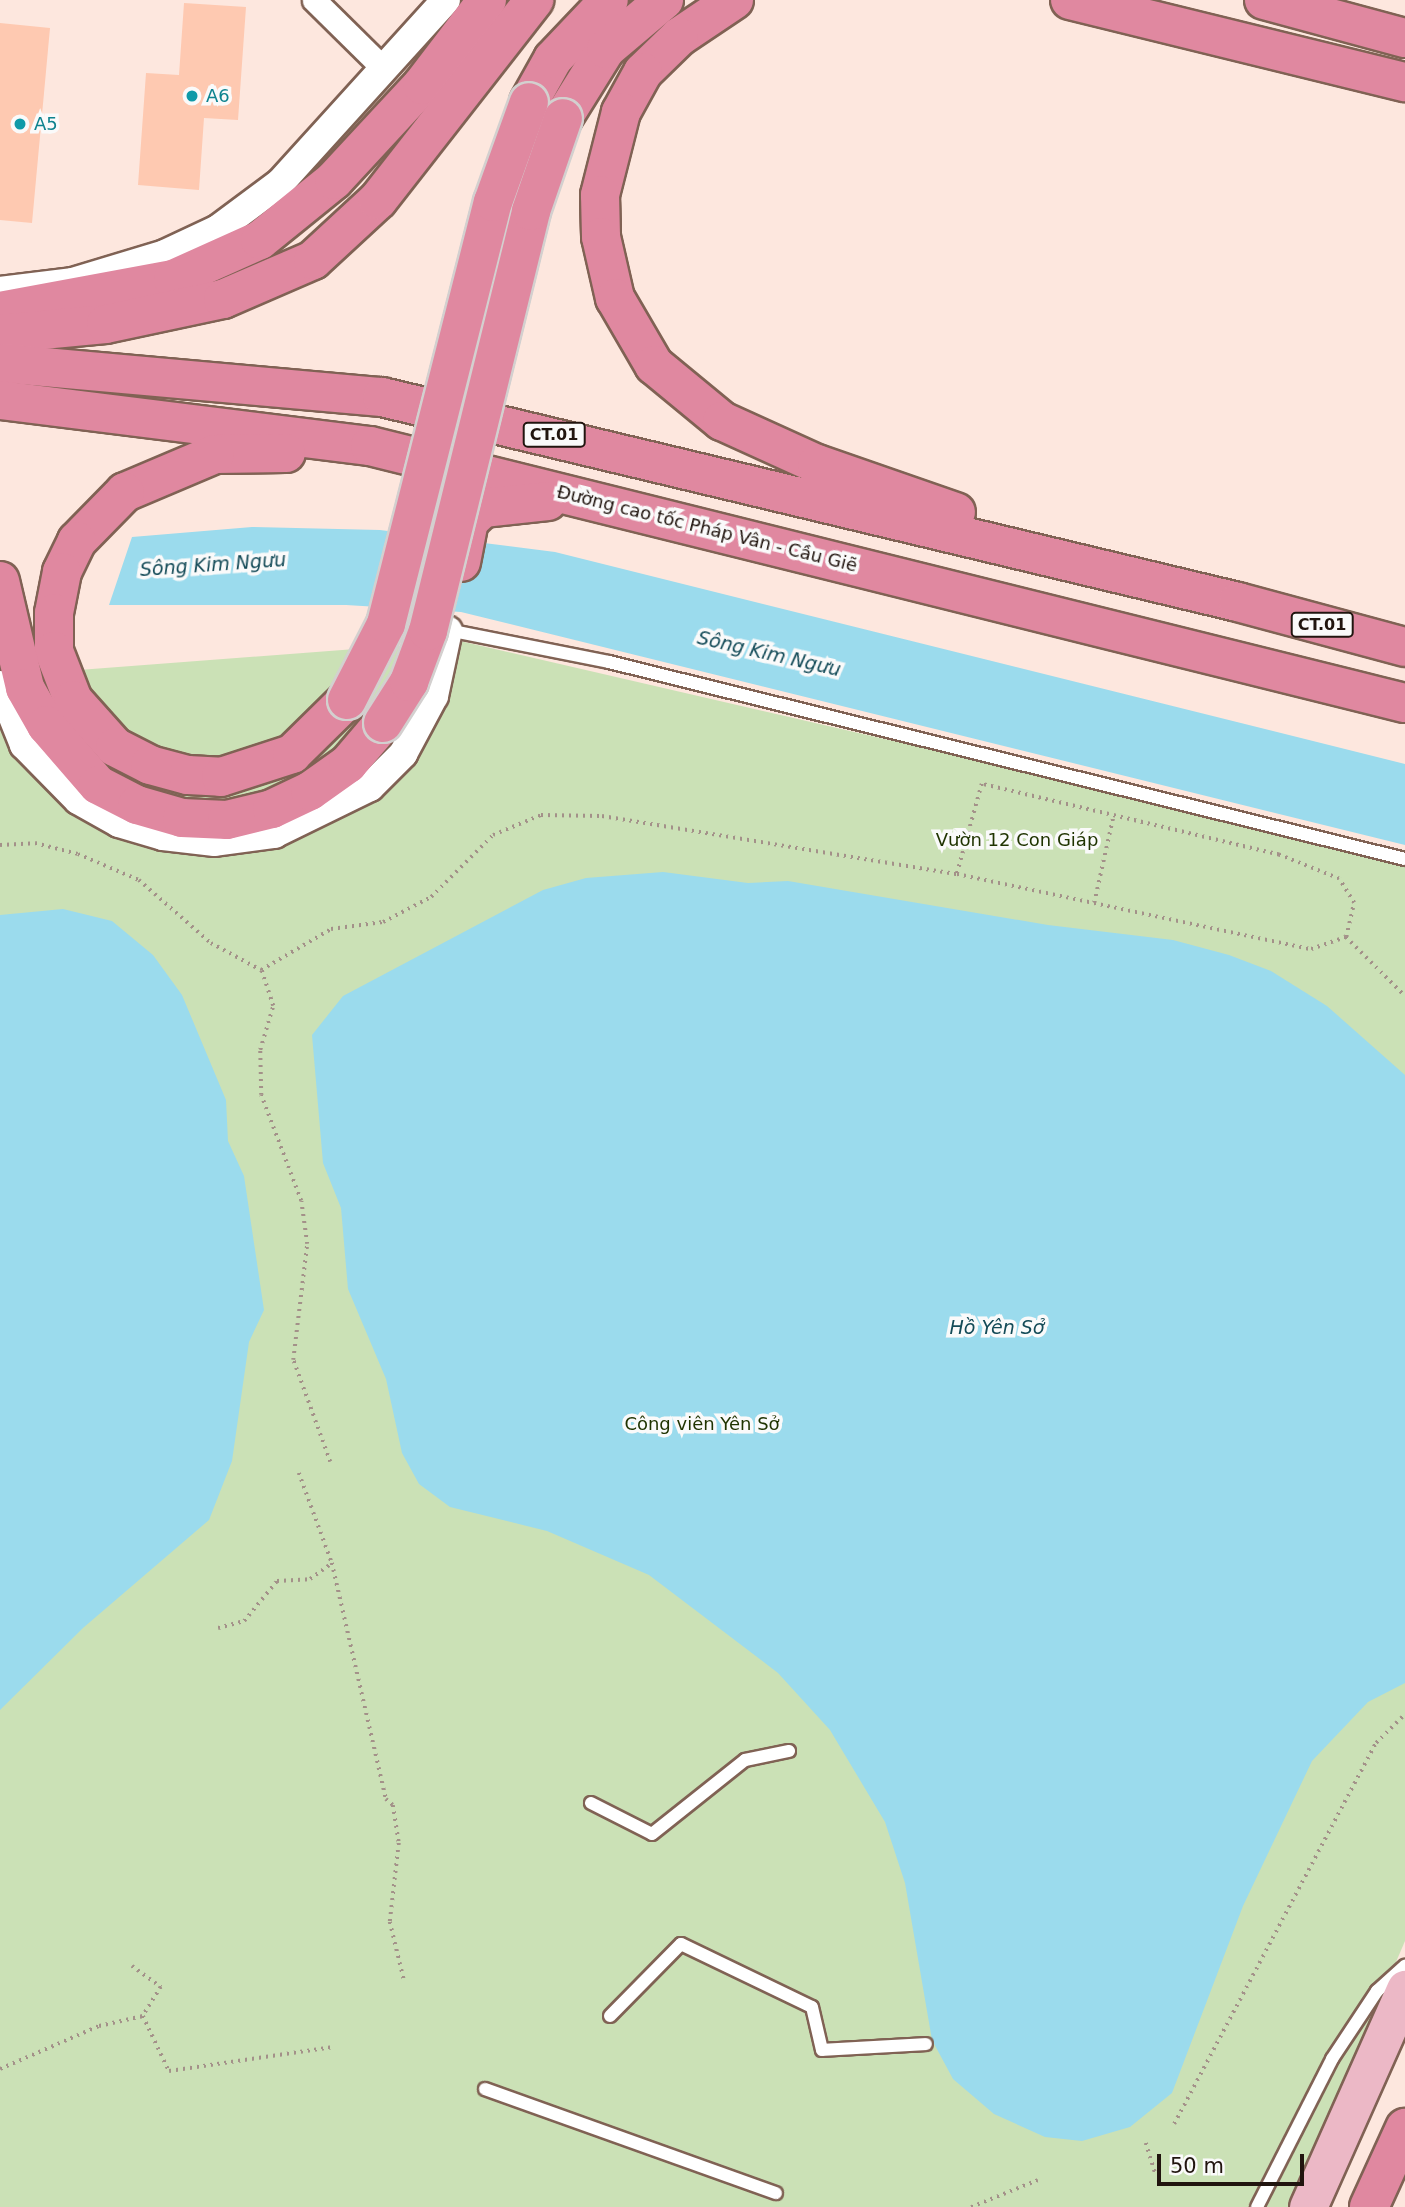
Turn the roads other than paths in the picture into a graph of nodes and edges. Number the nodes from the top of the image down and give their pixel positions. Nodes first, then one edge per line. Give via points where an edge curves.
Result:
1 (314, 0) edge
2 (446, 0) edge
3 (487, 0) edge
4 (534, 0) edge
5 (609, 0) edge
6 (664, 0) edge
7 (734, 0) edge
8 (1070, 0) edge
9 (1264, 0) edge
10 (1353, 23) junction
11 (1405, 30) edge
12 (1405, 38) edge
13 (384, 69) junction
14 (1346, 69) junction
15 (1405, 82) edge
16 (1405, 90) edge
17 (0, 291) edge
18 (0, 311) edge
19 (0, 334) edge
20 (0, 363) edge
21 (0, 400) edge
22 (548, 501) junction
23 (639, 512) junction
24 (1098, 568) junction
25 (0, 581) edge
26 (1238, 602) junction
27 (449, 623) junction
28 (1405, 630) edge
29 (1405, 648) edge
30 (0, 685) edge
31 (1405, 703) edge
32 (1405, 859) edge
33 (789, 1751) dead end
34 (591, 1802) dead end
35 (1405, 1966) edge
36 (1405, 1989) edge
37 (610, 2016) dead end
38 (926, 2044) dead end
39 (485, 2089) dead end
40 (1405, 2128) edge
41 (776, 2193) dead end
42 (1257, 2207) edge
43 (1308, 2207) edge
44 (1369, 2207) edge

1 - 13 street
2 - 13 street
3 - 18 highway via 422,85 334,180 260,240 173,279
4 - 19 highway via 378,200 313,260 223,299 106,324
5 - 22 highway, bridge via 553,59 528,102 492,202 386,624 347,700 292,754 221,777 150,765 115,747 73,700 54,651 54,613 62,572 77,541 125,492 215,454 307,455
6 - 25 highway, bridge via 606,49 563,118 531,211 428,631 409,682 383,723 348,764 310,791 272,809 227,820 182,818 137,805 98,785 46,725 24,688
7 - 24 highway via 679,37 643,72 621,112 606,157 601,237 615,298 630,330 654,365 722,422 817,464
8 - 14 highway
9 - 10 highway
10 - 11 highway
10 - 12 highway
13 - 17 street via 279,183 218,229 165,254 73,282
14 - 15 highway
14 - 16 highway
20 - 24 highway, CT.01 via 382,397
21 - 23 highway, Đường cao tốc Pháp Vân - Cầu Giẽ via 295,432
22 - 23 highway
22 - 27 highway via 483,508 469,521
23 - 31 highway, Đường cao tốc Pháp Vân - Cầu Giẽ
24 - 26 highway, CT.01
26 - 28 highway
26 - 29 highway, CT.01
27 - 30 street via 434,696 403,754 370,788 274,834 215,842 163,836 119,822 78,800 24,745
27 - 32 lane
33 - 34 lane via 745,1760 652,1834
35 - 42 lane via 1377,1991 1332,2059
36 - 43 main road
37 - 38 lane via 681,1944 812,2007 822,2050
39 - 41 lane
40 - 44 highway

